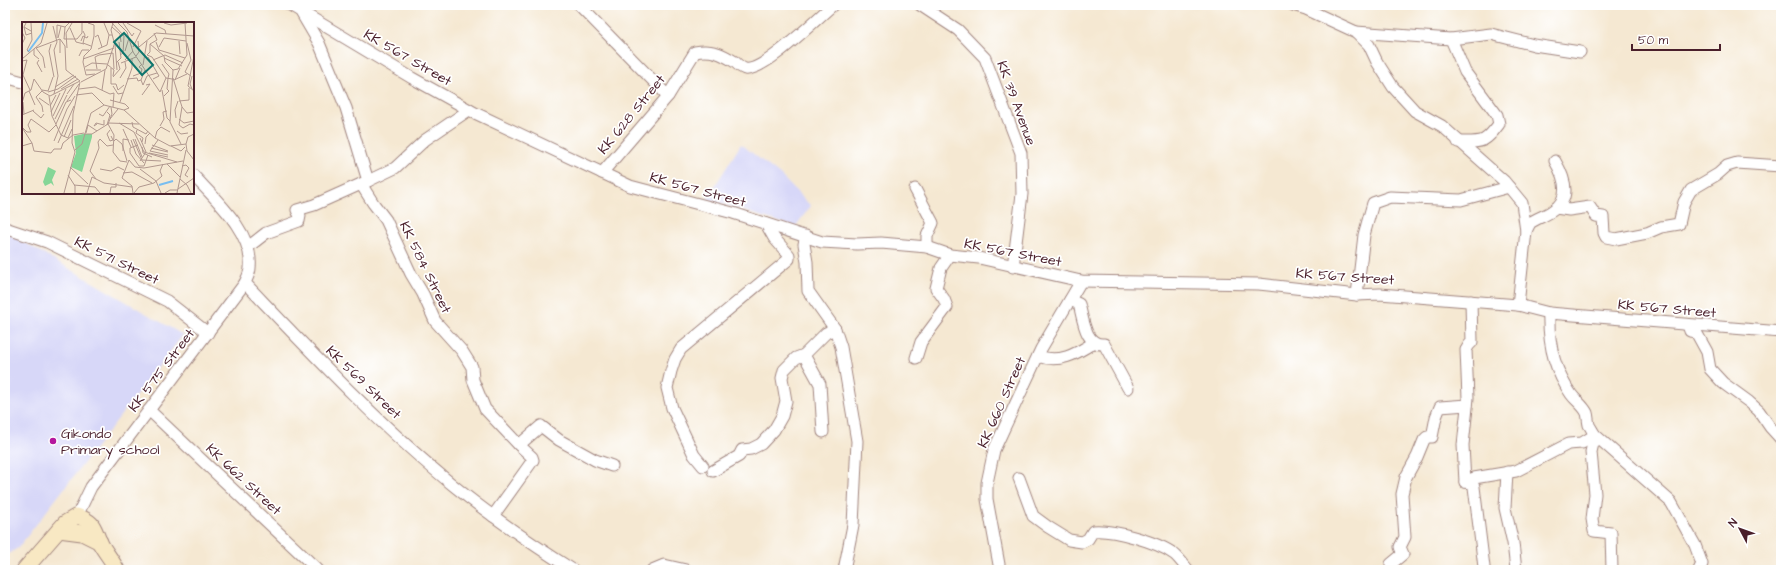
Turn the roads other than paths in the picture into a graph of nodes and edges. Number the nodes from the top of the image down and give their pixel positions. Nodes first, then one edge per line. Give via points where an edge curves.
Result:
1 (290, 5) edge
2 (579, 5) edge
3 (833, 5) edge
4 (920, 5) edge
5 (1293, 5) edge
6 (301, 12) junction
7 (1356, 32) junction
8 (1451, 39) junction
9 (1580, 52) dead end
10 (5, 77) edge
11 (22, 82) edge
12 (668, 96) junction
13 (470, 110) junction
14 (1458, 142) junction
15 (1555, 161) dead end
16 (1781, 166) edge
17 (602, 173) junction
18 (194, 176) edge
19 (365, 182) junction
20 (1509, 187) junction
21 (915, 189) dead end
22 (1556, 208) junction
23 (766, 224) junction
24 (5, 228) edge
25 (1526, 231) junction
26 (806, 236) junction
27 (248, 247) junction
28 (928, 247) junction
29 (950, 255) junction
30 (1013, 267) junction
31 (1081, 281) junction
32 (245, 283) junction
33 (1357, 295) junction
34 (1070, 300) junction
35 (1471, 301) junction
36 (1518, 305) junction
37 (1549, 313) junction
38 (1688, 325) junction
39 (835, 329) junction
40 (1781, 332) edge
41 (208, 333) junction
42 (1093, 343) junction
43 (804, 355) junction
44 (1038, 356) junction
45 (916, 358) dead end
46 (1128, 388) dead end
47 (1467, 405) junction
48 (149, 410) junction
49 (823, 432) dead end
50 (1595, 435) junction
51 (1781, 439) edge
52 (519, 445) junction
53 (612, 466) dead end
54 (703, 466) dead end
55 (713, 471) dead end
56 (1507, 472) junction
57 (1019, 478) dead end
58 (1465, 482) junction
59 (77, 516) junction
60 (493, 516) junction
61 (59, 530) junction
62 (100, 542) junction
63 (1484, 567) dead end
64 (24, 570) edge
65 (117, 570) edge
66 (318, 570) edge
67 (573, 570) edge
68 (652, 570) edge
69 (686, 570) edge
70 (844, 570) edge
71 (1000, 570) edge
72 (1188, 570) edge
73 (1393, 570) edge
74 (1516, 570) edge
75 (1612, 570) edge
76 (1699, 570) edge

1 - 6 street, KK 567 Street
2 - 12 street
3 - 12 street, KK 628 Street via 774,57 754,68 745,69 721,53 706,50 695,52
4 - 30 street, KK 39 Avenue via 958,30 985,58 1020,153 1022,194
5 - 7 street
6 - 13 street, KK 567 Street
6 - 19 street, KK 584 Street via 320,43 346,108
7 - 8 street
7 - 14 street via 1369,45 1393,87 1415,110 1442,126
8 - 9 street via 1491,34 1534,45
8 - 14 street via 1465,72 1497,115 1499,124 1491,135 1481,142
10 - 11 street
12 - 17 street, KK 628 Street
13 - 17 street, KK 567 Street
13 - 19 street via 425,140 395,168
14 - 20 street
15 - 22 street via 1565,184 1565,197
16 - 22 street via 1737,163 1727,166 1691,190 1684,202 1679,224 1616,239 1606,238 1603,218 1596,216 1590,208
17 - 23 street, KK 567 Street via 630,186
18 - 27 street via 233,220 246,239
19 - 27 street via 314,205 300,208 297,210 300,216 298,221 266,233
19 - 52 street, KK 584 Street via 373,203 386,220 434,321 462,351 472,367 473,380 485,409
20 - 25 street via 1522,203
20 - 33 street via 1461,200 1390,197 1373,203 1364,235
21 - 28 street via 933,223 927,236
22 - 25 street via 1530,223
23 - 26 street, KK 567 Street
23 - 54 street via 789,255 788,259 681,349 670,371 667,388 672,408 694,455
24 - 41 street, KK 571 Street via 46,242 167,301
25 - 36 street
26 - 28 street, KK 567 Street via 822,242
26 - 39 street via 804,244 808,291
27 - 32 street via 250,269
28 - 29 street, KK 567 Street
29 - 30 street, KK 567 Street via 979,258
29 - 45 street via 941,268 936,288 947,307 921,342
30 - 31 street, KK 567 Street
31 - 33 street, KK 567 Street via 1259,284
31 - 34 street, KK 660 Street
32 - 41 street, KK 575 Street
32 - 60 street, KK 569 Street via 395,434
33 - 35 street, KK 567 Street via 1380,294
34 - 42 street via 1079,304
34 - 44 street, KK 660 Street
35 - 36 street, KK 567 Street
35 - 47 street via 1473,333 1472,342 1466,350
36 - 37 street, KK 567 Street
37 - 38 street, KK 567 Street
37 - 50 street via 1552,354 1566,386 1587,413
38 - 40 street, KK 567 Street
38 - 51 street via 1690,331 1696,332 1707,352 1710,369 1759,411
39 - 43 street
39 - 70 street via 841,347 858,441 853,524
41 - 48 street, KK 575 Street
42 - 44 street via 1077,354 1047,360
42 - 46 street via 1104,344
43 - 49 street via 820,384
43 - 55 street via 796,358 784,370 782,378 786,401 782,416 774,430 761,444 742,450 739,456
44 - 71 street, KK 660 Street via 994,450 988,475 987,499
47 - 58 street via 1463,445
47 - 73 street via 1440,407 1432,436 1424,440 1406,477 1402,494 1405,537 1400,547 1403,554 1391,564
48 - 59 street, KK 575 Street via 91,487
48 - 66 street, KK 662 Street
50 - 56 street via 1582,443 1568,444 1516,471
50 - 75 street via 1591,452 1595,494 1592,519 1594,532 1611,533
50 - 76 street via 1671,502 1695,544 1702,564
52 - 53 street via 541,426 558,440
52 - 60 street, KK 584 Street via 533,460 504,497
56 - 58 street
56 - 74 street via 1505,508
57 - 72 street via 1033,516 1070,540 1082,542 1088,540 1093,531 1101,530 1123,535 1157,545 1174,554
58 - 63 street via 1472,483 1474,487
59 - 61 main road
59 - 62 main road via 94,526
60 - 67 street, KK 569 Street
61 - 62 main road via 82,533
61 - 64 main road
62 - 65 main road
68 - 69 street via 664,565

